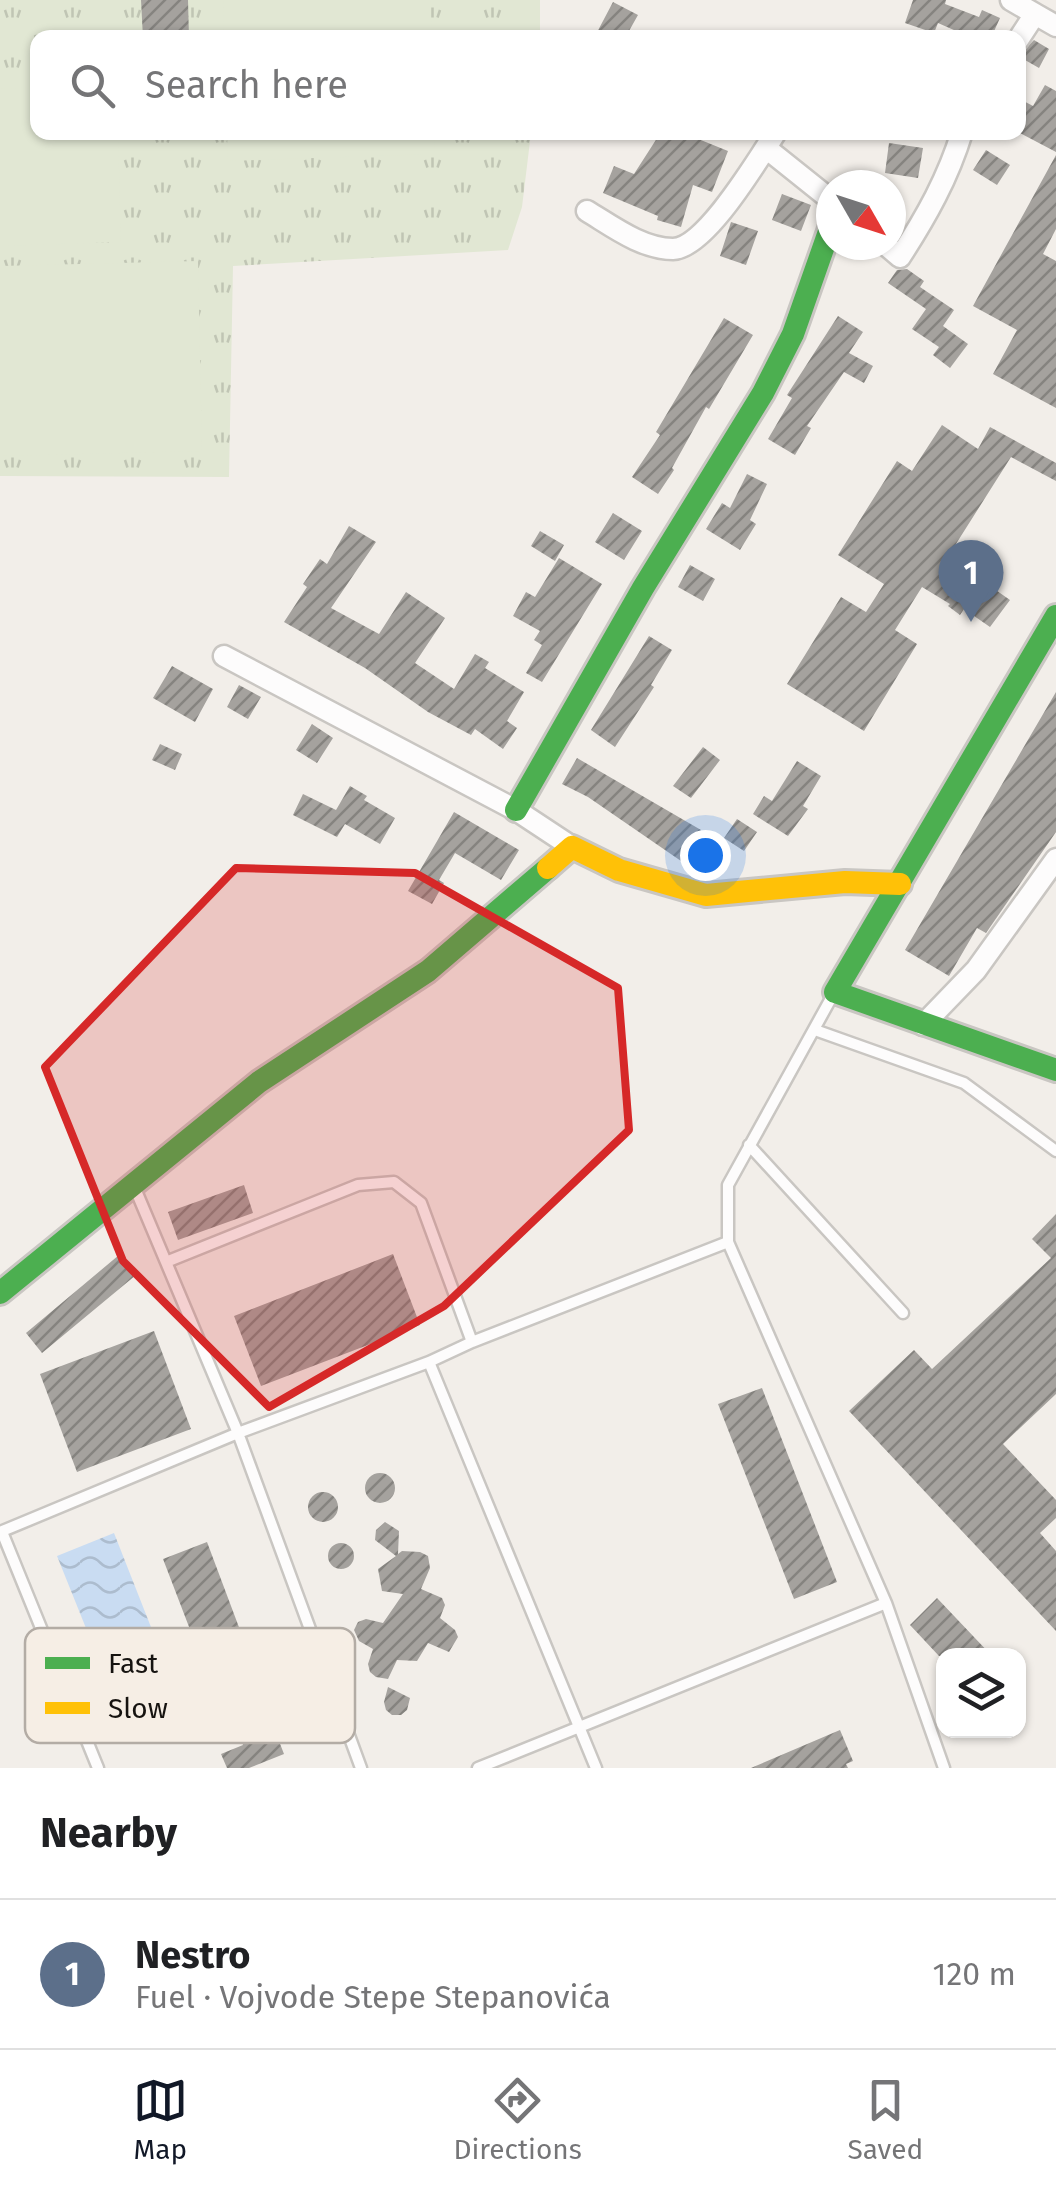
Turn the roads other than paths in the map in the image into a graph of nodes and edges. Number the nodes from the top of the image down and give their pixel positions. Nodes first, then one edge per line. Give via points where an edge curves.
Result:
1 (1010, 0) edge
2 (1035, 14) junction
3 (1056, 26) edge
4 (1025, 30) edge
5 (771, 140) edge
6 (960, 140) edge
7 (816, 185) edge
8 (587, 211) dead end
9 (906, 248) edge
10 (819, 260) edge
11 (1056, 616) edge
12 (224, 656) dead end
13 (516, 810) junction
14 (572, 846) junction
15 (1056, 859) edge
16 (900, 884) junction
17 (834, 992) junction
18 (923, 1025) junction
19 (815, 1030) junction
20 (1056, 1070) edge
21 (749, 1145) junction
22 (1056, 1151) edge
23 (133, 1185) junction
24 (728, 1242) junction
25 (166, 1262) junction
26 (0, 1293) edge
27 (903, 1313) dead end
28 (472, 1342) junction
29 (429, 1362) junction
30 (238, 1433) junction
31 (1, 1532) edge
32 (886, 1603) junction
33 (40, 1628) edge
34 (310, 1628) edge
35 (579, 1727) junction
36 (88, 1743) edge
37 (352, 1743) edge
38 (98, 1768) edge
39 (361, 1768) edge
40 (478, 1768) edge
41 (596, 1768) edge
42 (944, 1768) edge

1 - 2 street
2 - 3 street
2 - 4 street
5 - 7 street
5 - 8 street via 709,226 685,246 642,242
6 - 9 street
10 - 13 street via 794,334 763,393
11 - 16 street
12 - 13 street
13 - 14 street
14 - 16 street via 620,870 706,894
14 - 23 street via 428,971 259,1082
15 - 18 street via 976,970
16 - 17 street
17 - 18 street
17 - 19 lane
18 - 20 street
19 - 21 lane
19 - 22 lane via 964,1083
21 - 24 lane via 728,1185
21 - 27 lane
23 - 25 lane
23 - 26 street
24 - 28 lane
24 - 32 lane
25 - 28 lane via 358,1185 394,1182 420,1203
25 - 30 lane
28 - 29 lane
29 - 30 lane
29 - 35 lane
30 - 31 lane
30 - 34 lane
31 - 33 lane
32 - 35 lane
32 - 42 lane
35 - 40 lane
35 - 41 lane
36 - 38 lane
37 - 39 lane

